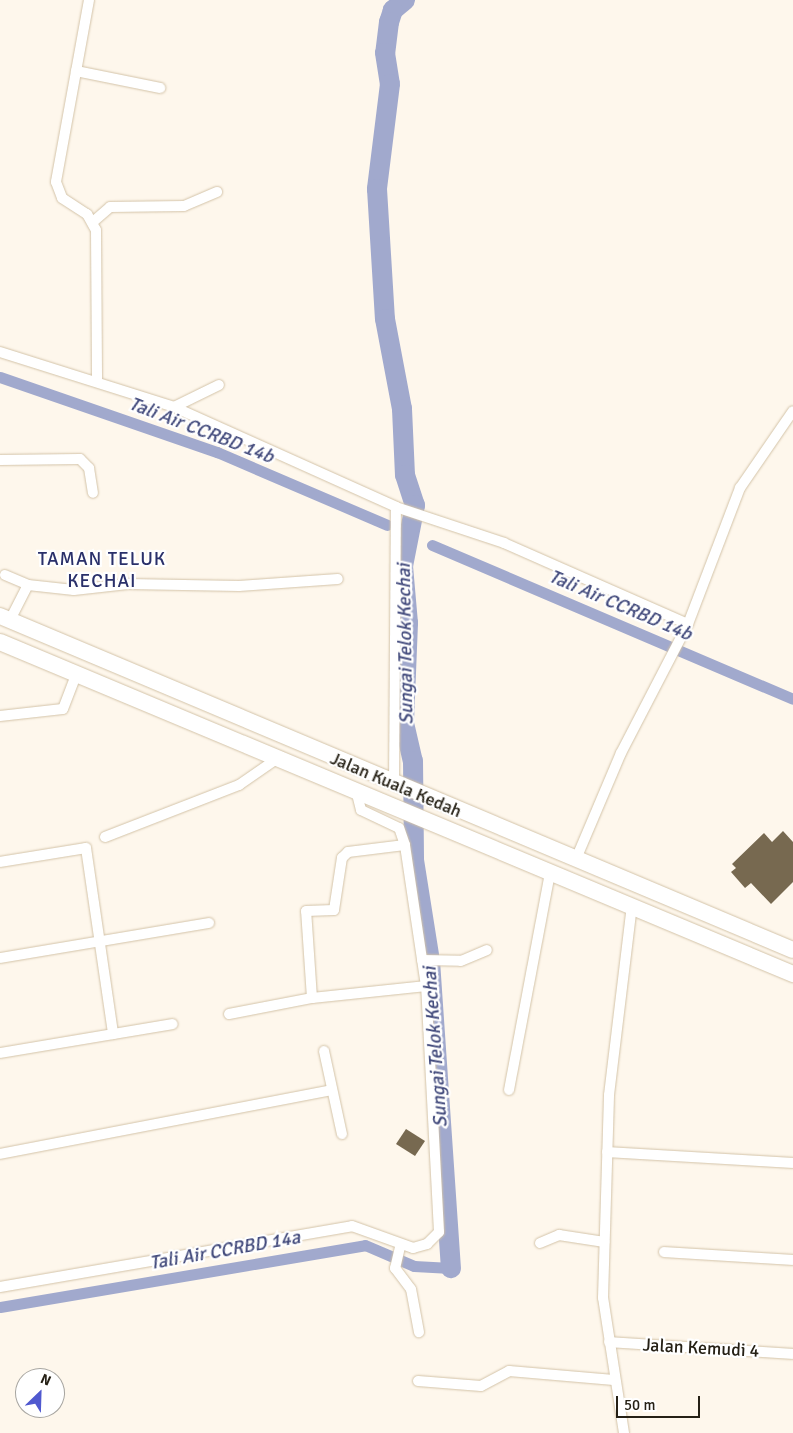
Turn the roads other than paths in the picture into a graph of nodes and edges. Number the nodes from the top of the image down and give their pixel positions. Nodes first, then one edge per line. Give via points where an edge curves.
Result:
1 (89, 0) edge
2 (76, 71) junction
3 (160, 88) dead end
4 (217, 192) dead end
5 (94, 221) junction
6 (0, 352) edge
7 (97, 381) junction
8 (219, 385) dead end
9 (174, 407) junction
10 (793, 411) edge
11 (0, 460) edge
12 (93, 493) dead end
13 (396, 507) junction
14 (5, 575) dead end
15 (338, 579) dead end
16 (28, 585) junction
17 (5, 618) edge
18 (687, 628) junction
19 (0, 642) edge
20 (77, 672) junction
21 (0, 716) edge
22 (278, 758) junction
23 (395, 784) junction
24 (356, 790) junction
25 (105, 837) dead end
26 (405, 845) junction
27 (576, 859) junction
28 (0, 862) edge
29 (550, 873) junction
30 (632, 906) junction
31 (209, 923) dead end
32 (749, 932) junction
33 (100, 944) junction
34 (488, 950) dead end
35 (793, 950) edge
36 (748, 955) junction
37 (0, 958) edge
38 (428, 959) junction
39 (793, 974) edge
40 (426, 986) junction
41 (312, 998) junction
42 (229, 1014) dead end
43 (173, 1024) dead end
44 (112, 1034) junction
45 (324, 1051) dead end
46 (0, 1053) edge
47 (332, 1090) junction
48 (509, 1090) dead end
49 (342, 1134) dead end
50 (607, 1152) junction
51 (0, 1154) edge
52 (793, 1163) edge
53 (604, 1242) junction
54 (540, 1243) dead end
55 (400, 1248) junction
56 (664, 1252) dead end
57 (793, 1260) edge
58 (0, 1287) edge
59 (419, 1332) dead end
60 (608, 1342) junction
61 (793, 1354) edge
62 (614, 1380) junction
63 (418, 1381) dead end
64 (624, 1433) edge

1 - 2 street
2 - 3 street
2 - 5 street via 56,182 67,202
4 - 5 street via 184,206 110,207
5 - 7 street via 98,236
6 - 7 street
7 - 9 street
8 - 9 street
9 - 13 street
10 - 18 street via 740,488
11 - 12 street via 80,459 89,468
13 - 18 street via 504,543
13 - 23 street
14 - 16 street
15 - 16 street via 239,586 128,584 74,590
16 - 17 street
17 - 23 main road, Jalan Kuala Kedah
18 - 27 street via 617,762
19 - 20 main road, Jalan Kuala Kedah
20 - 21 street via 63,709
20 - 22 main road, Jalan Kuala Kedah
22 - 24 main road, Jalan Kuala Kedah
22 - 25 street via 239,785
23 - 27 main road, Jalan Kuala Kedah
24 - 26 street via 360,809 400,828
24 - 29 main road, Jalan Kuala Kedah
26 - 38 street
26 - 41 street via 348,852 342,858 334,910 306,911
27 - 32 main road, Jalan Kuala Kedah
28 - 33 street via 86,848
29 - 30 main road, Jalan Kuala Kedah
29 - 48 street
30 - 36 main road, Jalan Kuala Kedah
30 - 50 street via 610,1078
31 - 33 street
32 - 35 main road, Jalan Kuala Kedah
32 - 36 main road
33 - 37 street
33 - 44 street
34 - 38 street via 461,961
36 - 39 main road, Jalan Kuala Kedah
38 - 40 street
40 - 41 street
40 - 55 street via 439,1232 421,1247
41 - 42 street
43 - 44 street
44 - 46 street
45 - 47 street
47 - 49 street
47 - 51 street
50 - 52 street
50 - 53 street
53 - 54 street via 559,1235
53 - 60 street
55 - 58 street via 370,1229 352,1226
55 - 59 street via 396,1265 411,1289
56 - 57 street
60 - 61 street, Jalan Kemudi 4
60 - 62 street
62 - 63 street via 509,1371 485,1385
62 - 64 street

